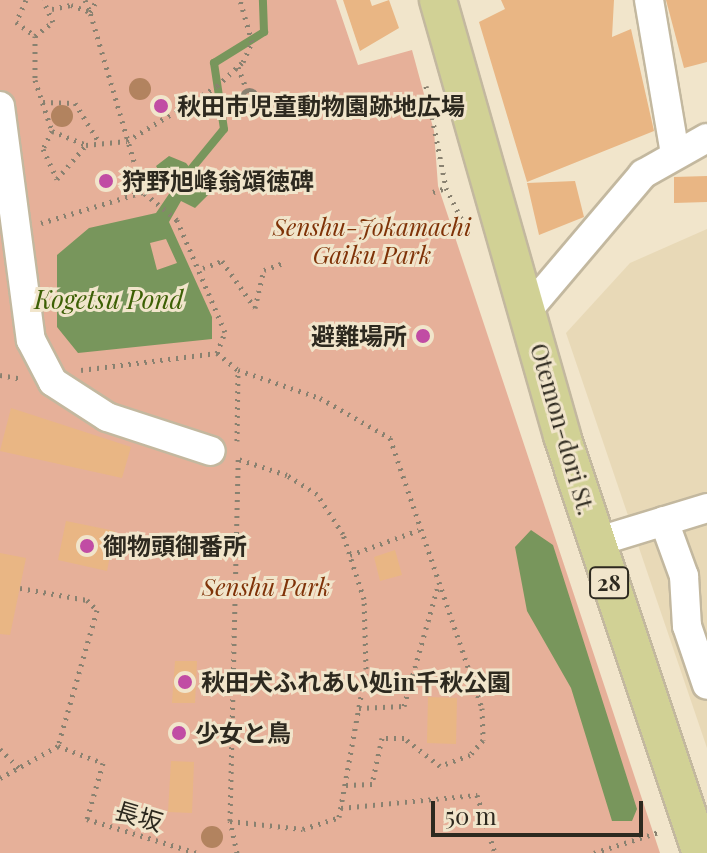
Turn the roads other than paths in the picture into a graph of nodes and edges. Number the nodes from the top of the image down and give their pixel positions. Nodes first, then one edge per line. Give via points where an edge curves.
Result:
1 (438, 0) edge
2 (649, 0) edge
3 (0, 106) edge
4 (707, 138) edge
5 (675, 153) junction
6 (527, 311) junction
7 (211, 451) dead end
8 (707, 508) edge
9 (664, 521) junction
10 (596, 542) junction
11 (707, 685) edge
12 (701, 853) edge

1 - 6 main road, Otemon-dori St. / 28
2 - 5 street
3 - 7 street via 22,235 31,340 53,382 107,417
4 - 5 street
5 - 6 street via 643,174
6 - 10 main road, Otemon-dori St. / 28
8 - 9 street
9 - 10 street
9 - 11 street
10 - 12 main road, Otemon-dori St. / 28

